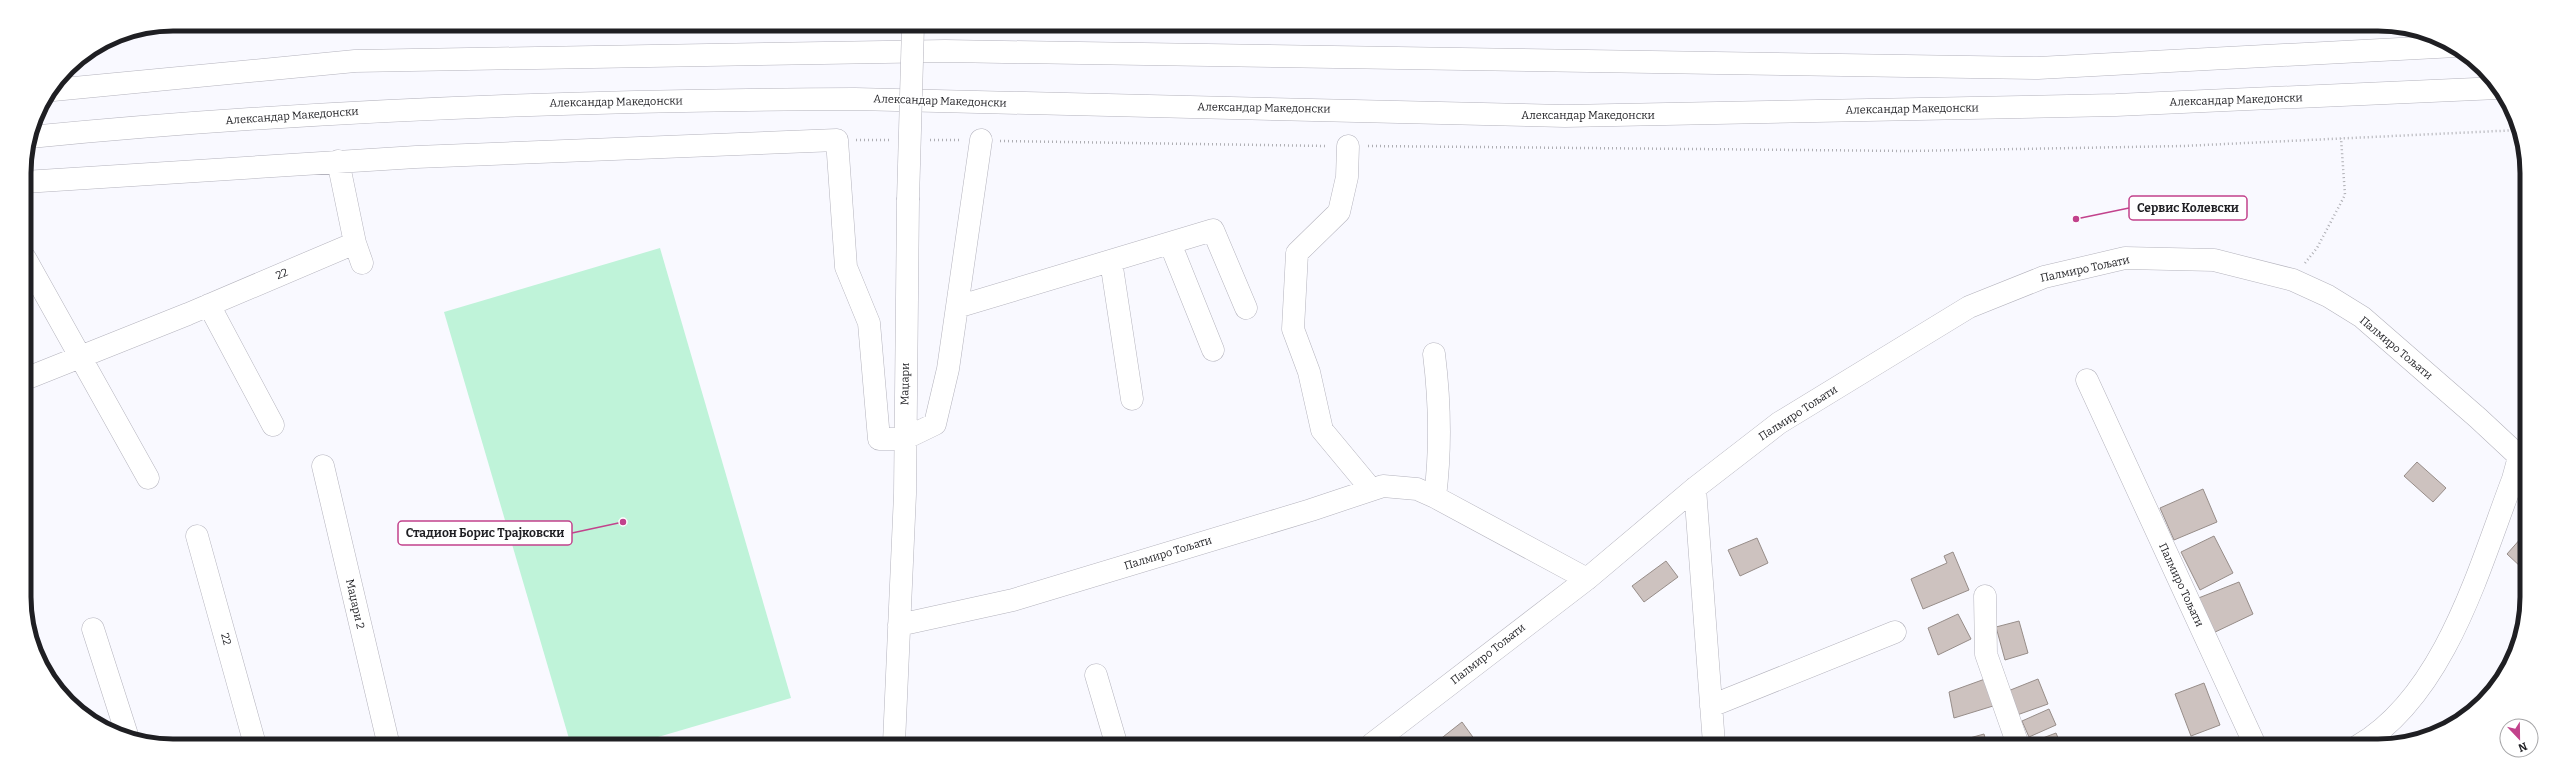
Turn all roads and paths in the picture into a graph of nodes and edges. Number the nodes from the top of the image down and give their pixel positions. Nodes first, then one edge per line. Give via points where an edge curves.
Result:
1 (913, 31) edge
2 (2442, 47) edge
3 (2492, 88) edge
4 (58, 90) edge
5 (2513, 130) edge
6 (36, 136) edge
7 (2341, 138) junction
8 (981, 140) joint
9 (1348, 146) junction
10 (338, 162) junction
11 (31, 182) edge
12 (355, 243) junction
13 (1170, 243) junction
14 (1111, 261) junction
15 (362, 263) dead end
16 (31, 269) edge
17 (2293, 280) junction
18 (209, 306) junction
19 (957, 307) junction
20 (1246, 308) dead end
21 (1213, 350) dead end
22 (1434, 354) dead end
23 (78, 357) junction
24 (31, 377) edge
25 (2087, 380) dead end
26 (1132, 399) dead end
27 (273, 425) dead end
28 (904, 439) junction
29 (2520, 457) edge
30 (2520, 460) edge
31 (323, 466) dead end
32 (148, 478) dead end
33 (1695, 488) junction
34 (1371, 489) junction
35 (1435, 497) junction
36 (197, 536) dead end
37 (1587, 579) junction
38 (1985, 596) dead end
39 (899, 625) junction
40 (93, 629) dead end
41 (1895, 632) dead end
42 (1096, 675) dead end
43 (1711, 706) junction
44 (126, 731) edge
45 (1391, 737) edge
46 (253, 739) edge
47 (387, 739) edge
48 (894, 739) edge
49 (1115, 739) edge
50 (1714, 739) edge
51 (2016, 739) edge
52 (2252, 739) edge
53 (2370, 739) edge

1 - 28 street, Маџари, bridge
2 - 4 street via 2038,68 944,51 355,61
3 - 6 street, Александар Македонски via 2116,105 1572,116 855,99 750,100 332,112
5 - 7 path
7 - 9 path via 2183,146 1909,151 1566,150
7 - 17 path via 2345,195 2316,248
8 - 9 path
8 - 19 street
9 - 34 street via 1347,177 1339,212 1297,253 1293,329 1309,372 1322,430
10 - 11 street
10 - 12 street
10 - 28 street via 837,140 846,267 869,323 879,439
12 - 15 street
12 - 18 street, 22
13 - 14 street
13 - 20 street via 1213,230
13 - 21 street
14 - 19 street
14 - 26 street
16 - 23 street
17 - 29 street, Палмиро Тољати via 2328,296 2362,317
17 - 33 street, Палмиро Тољати via 2214,260 2132,258 2044,276 1969,307 1881,360 1779,423
18 - 23 street, 22
18 - 27 street
19 - 28 street via 948,369 934,424
22 - 35 street via 1439,396
23 - 24 street, 22
23 - 32 street
25 - 52 street, Палмиро Тољати
28 - 39 street, Маџари via 905,494
30 - 53 street, Палмиро Тољати via 2452,637 2426,680 2396,716
31 - 47 street, Маџари 2
33 - 37 street, Палмиро Тољати
33 - 43 street
34 - 35 street, Палмиро Тољати via 1398,486 1417,489
34 - 39 street, Палмиро Тољати via 1311,510 1013,600
35 - 37 street, Палмиро Тољати
36 - 46 street, 22
37 - 45 street, Палмиро Тољати
38 - 51 street via 1986,654
39 - 48 street, Маџари
40 - 44 street
41 - 43 street
42 - 49 street
43 - 50 street

